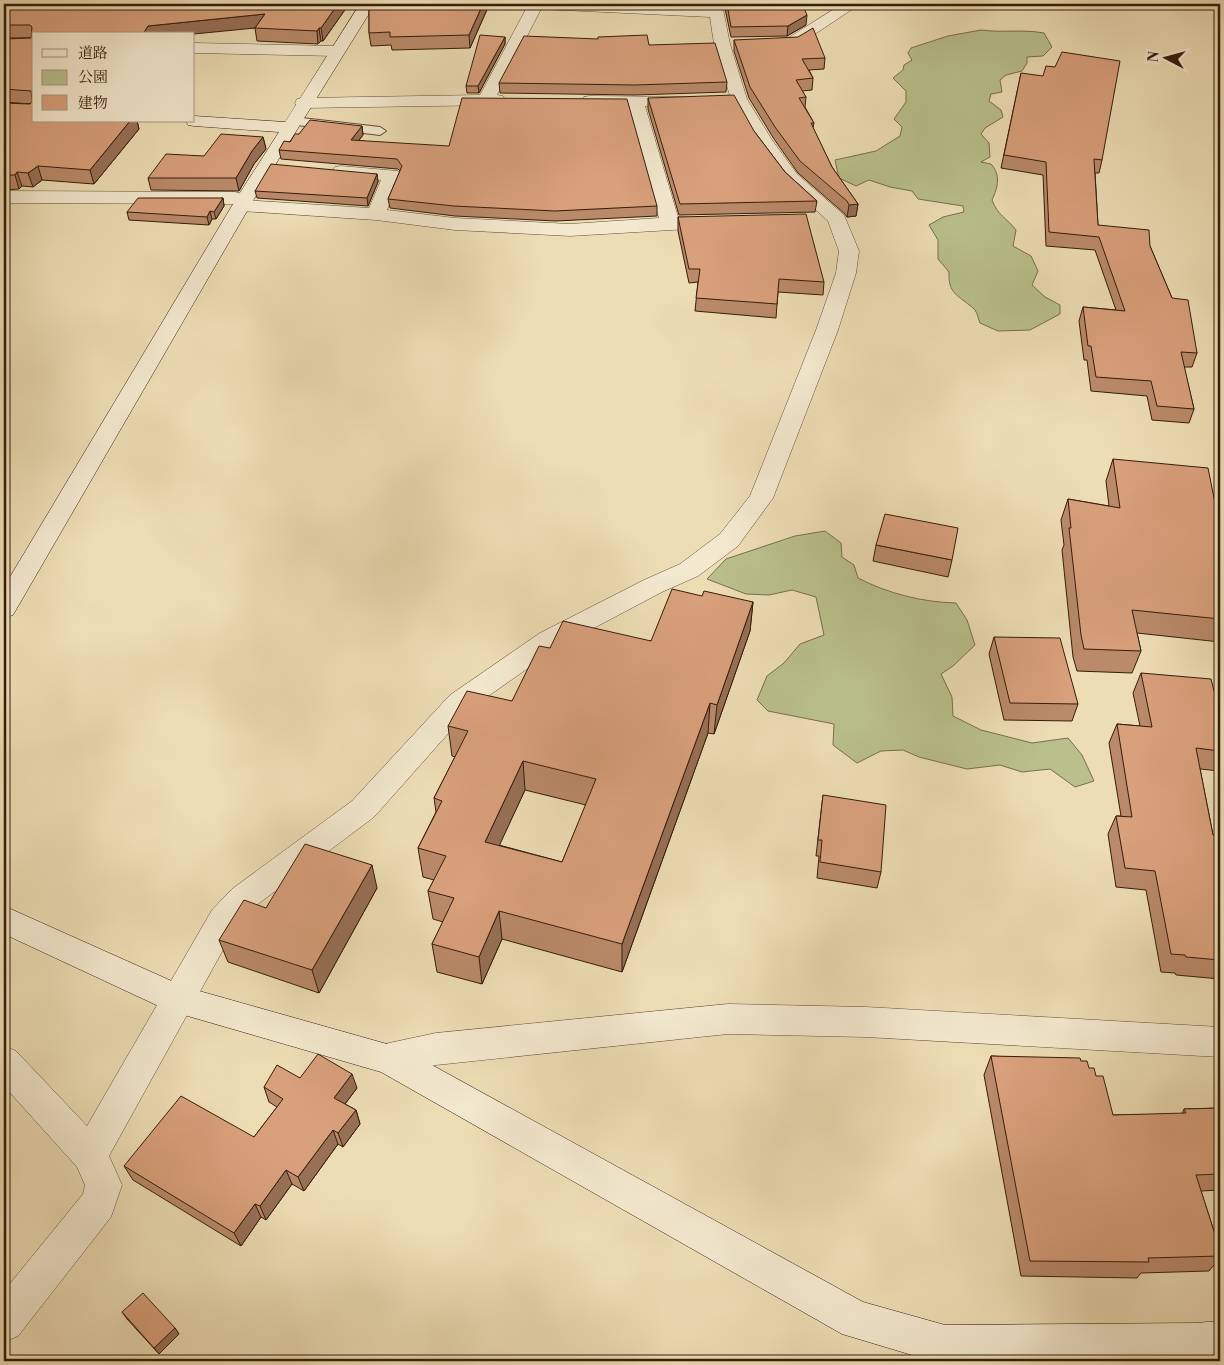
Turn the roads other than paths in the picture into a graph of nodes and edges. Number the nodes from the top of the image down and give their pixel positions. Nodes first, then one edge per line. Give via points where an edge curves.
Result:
1 (367, 4) edge
2 (532, 4) edge
3 (852, 4) edge
4 (716, 8) edge
5 (722, 44) junction
6 (741, 44) edge
7 (761, 44) edge
8 (195, 48) edge
9 (337, 51) junction
10 (486, 100) junction
11 (516, 100) edge
12 (701, 100) edge
13 (720, 100) edge
14 (739, 100) junction
15 (576, 101) edge
16 (635, 102) junction
17 (295, 117) junction
18 (195, 121) edge
19 (380, 131) dead end
20 (324, 170) edge
21 (4, 197) edge
22 (243, 202) junction
23 (376, 214) junction
24 (837, 219) junction
25 (808, 220) edge
26 (729, 222) edge
27 (670, 223) junction
28 (4, 609) edge
29 (4, 919) edge
30 (179, 1000) junction
31 (1220, 1042) edge
32 (389, 1059) junction
33 (4, 1062) edge
34 (90, 1155) junction
35 (4, 1322) edge
36 (1220, 1341) edge

1 - 9 street
2 - 4 street
2 - 10 street
3 - 7 street via 791,43
4 - 5 street
5 - 6 street
5 - 14 street
8 - 9 street
9 - 17 street
10 - 11 street
10 - 17 street
12 - 16 street
13 - 14 street
14 - 24 street via 791,178
15 - 16 street
16 - 27 street
17 - 18 street
17 - 19 lane
17 - 22 street via 275,166
20 - 23 street via 392,175
21 - 22 street
22 - 23 street
22 - 28 street
23 - 27 street via 455,224 570,230
24 - 25 street
24 - 30 street via 849,251 843,283 761,498 730,540 689,570 549,640 460,702 363,809 243,898 223,920
26 - 27 street
29 - 30 street
30 - 32 street
30 - 34 street
31 - 32 street via 866,1022 728,1019 436,1049
32 - 36 street via 856,1320 946,1345
33 - 34 street
34 - 35 street via 104,1185 98,1204

